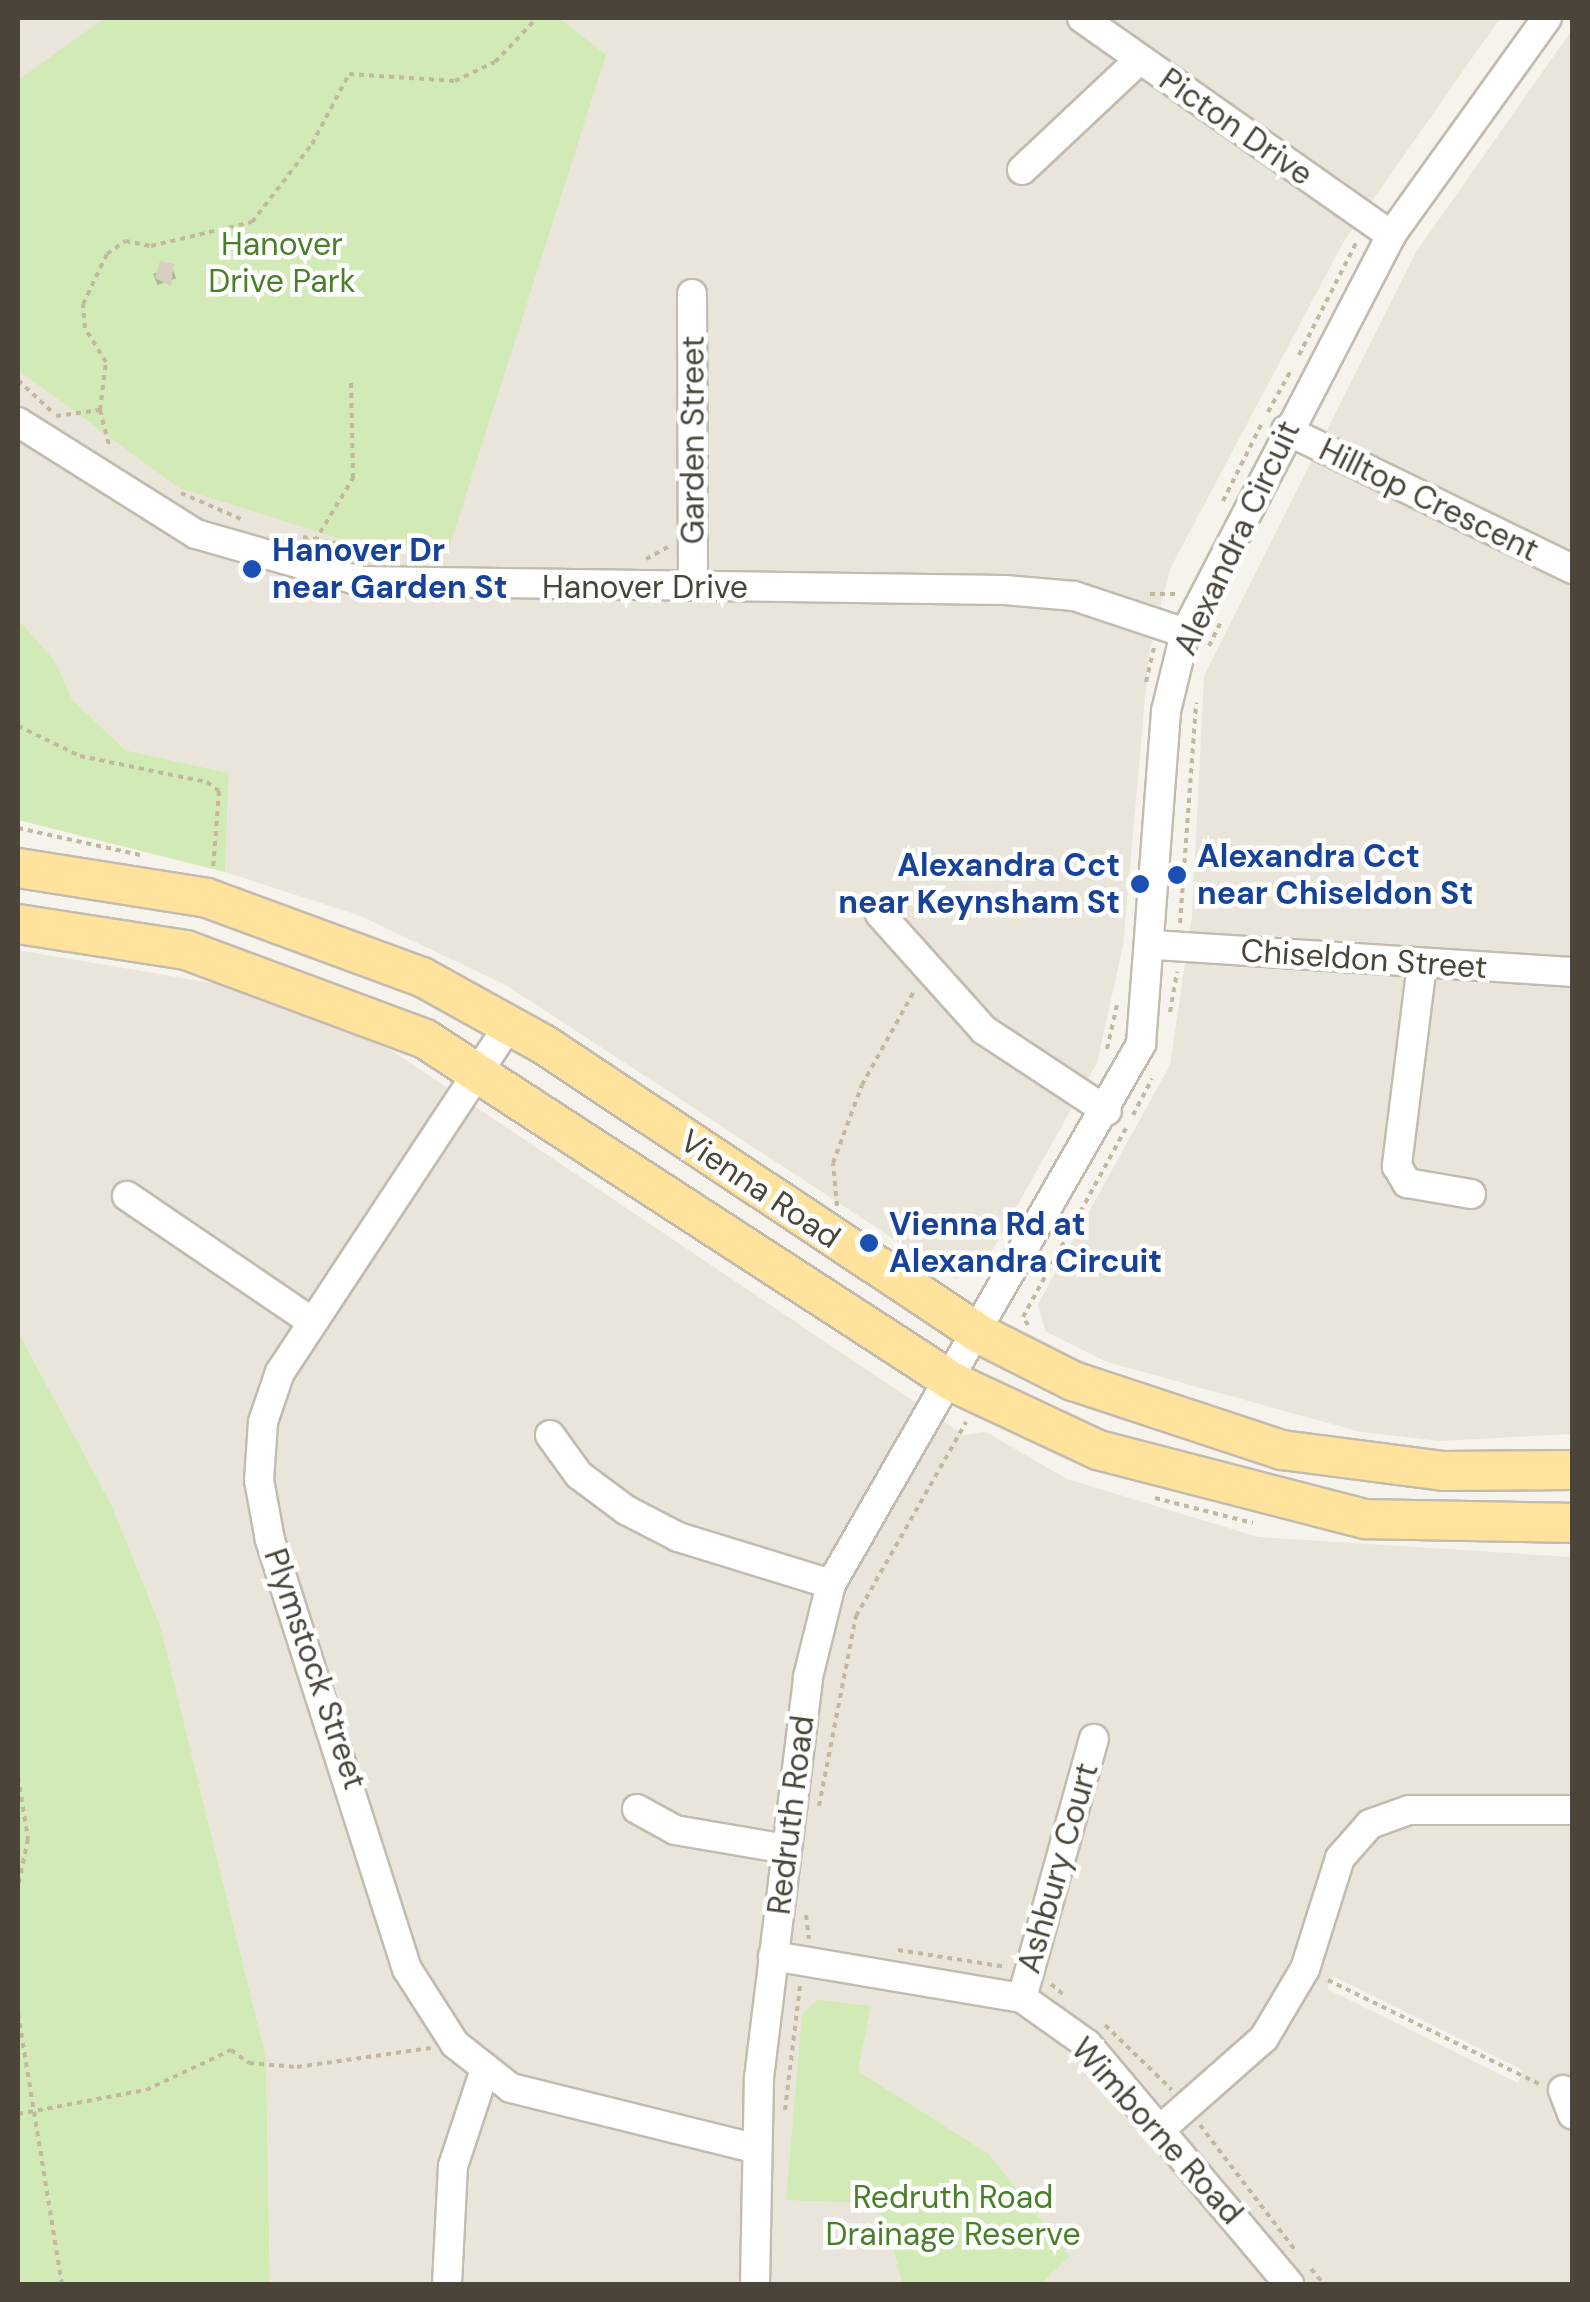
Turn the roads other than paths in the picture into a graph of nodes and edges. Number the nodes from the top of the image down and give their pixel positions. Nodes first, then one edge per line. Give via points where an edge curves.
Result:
1 (1082, 18) edge
2 (1547, 18) edge
3 (1139, 60) junction
4 (1022, 170) dead end
5 (1391, 235) junction
6 (692, 294) dead end
7 (18, 422) edge
8 (1286, 430) junction
9 (1572, 569) edge
10 (693, 586) junction
11 (1196, 641) junction
12 (18, 868) edge
13 (880, 914) dead end
14 (18, 924) edge
15 (1167, 946) junction
16 (1422, 964) junction
17 (1572, 972) edge
18 (509, 1025) junction
19 (480, 1070) junction
20 (1107, 1112) junction
21 (1471, 1194) dead end
22 (127, 1196) dead end
23 (308, 1319) junction
24 (980, 1334) junction
25 (953, 1382) junction
26 (550, 1435) dead end
27 (1572, 1470) edge
28 (1572, 1522) edge
29 (831, 1584) junction
30 (1094, 1739) dead end
31 (637, 1809) dead end
32 (1572, 1810) edge
33 (786, 1849) junction
34 (796, 1952) junction
35 (1022, 1998) junction
36 (485, 2068) junction
37 (1162, 2128) junction
38 (753, 2148) junction
39 (447, 2284) edge
40 (755, 2284) edge
41 (1289, 2284) edge

1 - 3 street, Picton Drive
2 - 5 street, Alexandra Circuit
3 - 4 street
3 - 5 street, Picton Drive
5 - 8 street, Alexandra Circuit
6 - 10 street, Garden Street
7 - 10 street, Hanover Drive via 147,510 300,567 446,587
8 - 9 street, Hilltop Crescent
8 - 11 street, Alexandra Circuit
10 - 11 street, Hanover Drive via 1074,596
11 - 15 street, Alexandra Circuit via 1166,711
12 - 18 main road, Vienna Road via 207,898 277,920 422,977
13 - 20 street via 984,1030
14 - 19 main road, Vienna Road via 136,938 271,974
15 - 16 street, Chiseldon Street
15 - 20 street, Alexandra Circuit via 1141,1044
16 - 17 street, Chiseldon Street
16 - 21 street via 1396,1166 1407,1183
18 - 19 street, Plymstock Street
18 - 24 main road, Vienna Road
19 - 23 street, Plymstock Street
19 - 25 main road, Vienna Road
20 - 24 street, Alexandra Circuit
22 - 23 street
23 - 36 street, Plymstock Street via 263,1422 259,1480 270,1540 407,1969 455,2044
24 - 25 street, Alexandra Circuit
24 - 27 main road, Vienna Road via 1106,1394 1282,1450 1444,1472
25 - 28 main road, Vienna Road via 1098,1450 1268,1500 1446,1526
25 - 29 street, Redruth Road
26 - 29 street via 579,1475 626,1510 739,1558
29 - 33 street, Redruth Road
30 - 35 street, Ashbury Court
31 - 33 street via 674,1830
32 - 37 street via 1423,1809 1370,1824 1340,1858 1305,1969 1264,2038
33 - 34 street, Redruth Road
34 - 35 street, Wimborne Road
34 - 38 street, Redruth Road
35 - 37 street, Wimborne Road via 1087,2044
36 - 38 street, Plymstock Street via 511,2088
36 - 39 street via 452,2166
37 - 41 street, Wimborne Road
38 - 40 street, Redruth Road

